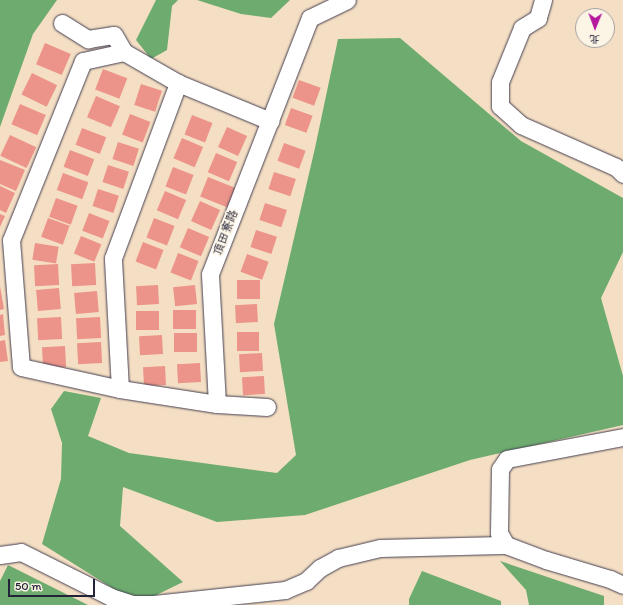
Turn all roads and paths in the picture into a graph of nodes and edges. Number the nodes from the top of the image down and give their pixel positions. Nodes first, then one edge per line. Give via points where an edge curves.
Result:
1 (347, 0) edge
2 (542, 0) edge
3 (62, 23) dead end
4 (124, 52) junction
5 (178, 83) junction
6 (270, 121) junction
7 (623, 174) edge
8 (120, 389) junction
9 (217, 404) junction
10 (267, 407) dead end
11 (623, 437) edge
12 (506, 545) junction
13 (0, 555) edge
14 (623, 585) edge

1 - 6 street, 頂田寮路 via 310,18
2 - 7 street via 538,18 522,28 500,82 500,106 521,125 616,168
3 - 4 street via 88,39 114,35
4 - 5 street
4 - 8 street via 83,61 12,240 22,367
5 - 6 street
5 - 8 street via 113,258
6 - 9 street, 頂田寮路 via 210,274
8 - 9 street
9 - 10 street
11 - 12 street via 507,460 500,469 499,533
12 - 13 street via 380,548 338,558 320,568 306,581 285,590 154,604 132,604 111,597 21,552
12 - 14 street

